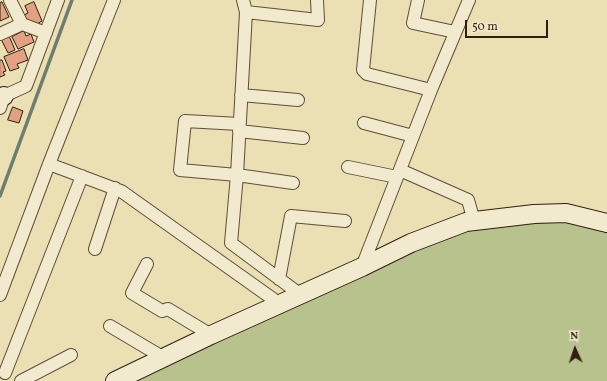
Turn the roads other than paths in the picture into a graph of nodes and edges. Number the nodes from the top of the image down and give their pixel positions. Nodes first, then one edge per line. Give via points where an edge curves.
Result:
1 (10, 0) edge
2 (58, 0) edge
3 (114, 0) edge
4 (317, 0) edge
5 (370, 0) edge
6 (418, 0) edge
7 (469, 0) edge
8 (245, 6) edge
9 (22, 24) junction
10 (455, 32) junction
11 (46, 33) junction
12 (0, 34) edge
13 (431, 90) junction
14 (241, 94) junction
15 (298, 100) dead end
16 (1, 101) edge
17 (364, 123) dead end
18 (239, 128) junction
19 (413, 136) junction
20 (303, 138) dead end
21 (49, 164) junction
22 (348, 167) dead end
23 (398, 174) junction
24 (237, 175) junction
25 (82, 176) junction
26 (293, 183) dead end
27 (115, 188) junction
28 (345, 221) dead end
29 (474, 221) junction
30 (607, 223) edge
31 (95, 249) dead end
32 (147, 264) dead end
33 (362, 267) junction
34 (279, 279) junction
35 (0, 295) edge
36 (301, 295) junction
37 (280, 304) junction
38 (110, 326) dead end
39 (211, 335) junction
40 (71, 355) dead end
41 (164, 358) junction
42 (2, 372) edge
43 (21, 381) edge
44 (115, 381) edge

1 - 9 street
2 - 11 street
3 - 21 street
4 - 8 street via 318,20
5 - 13 street via 363,70 367,74
6 - 10 street via 413,23
7 - 10 street
8 - 14 street
9 - 11 street
9 - 12 street
10 - 13 street
11 - 16 street via 26,86
13 - 19 street
14 - 15 street
14 - 18 street
17 - 19 street
18 - 20 street
18 - 24 street
18 - 24 street via 185,121 180,170
19 - 23 street
21 - 25 street
21 - 35 street
22 - 23 street
23 - 29 street via 468,200
23 - 33 street
24 - 26 street
24 - 34 street via 231,243
25 - 27 street
25 - 42 street
27 - 31 street
27 - 37 street
28 - 34 street via 292,216
29 - 30 street via 566,213
29 - 33 street via 411,243
32 - 39 street via 132,293 162,311 168,309
33 - 36 street
34 - 36 street
36 - 37 street
37 - 39 street
38 - 41 street
39 - 41 street
40 - 43 street
41 - 44 street
42 - 43 street

